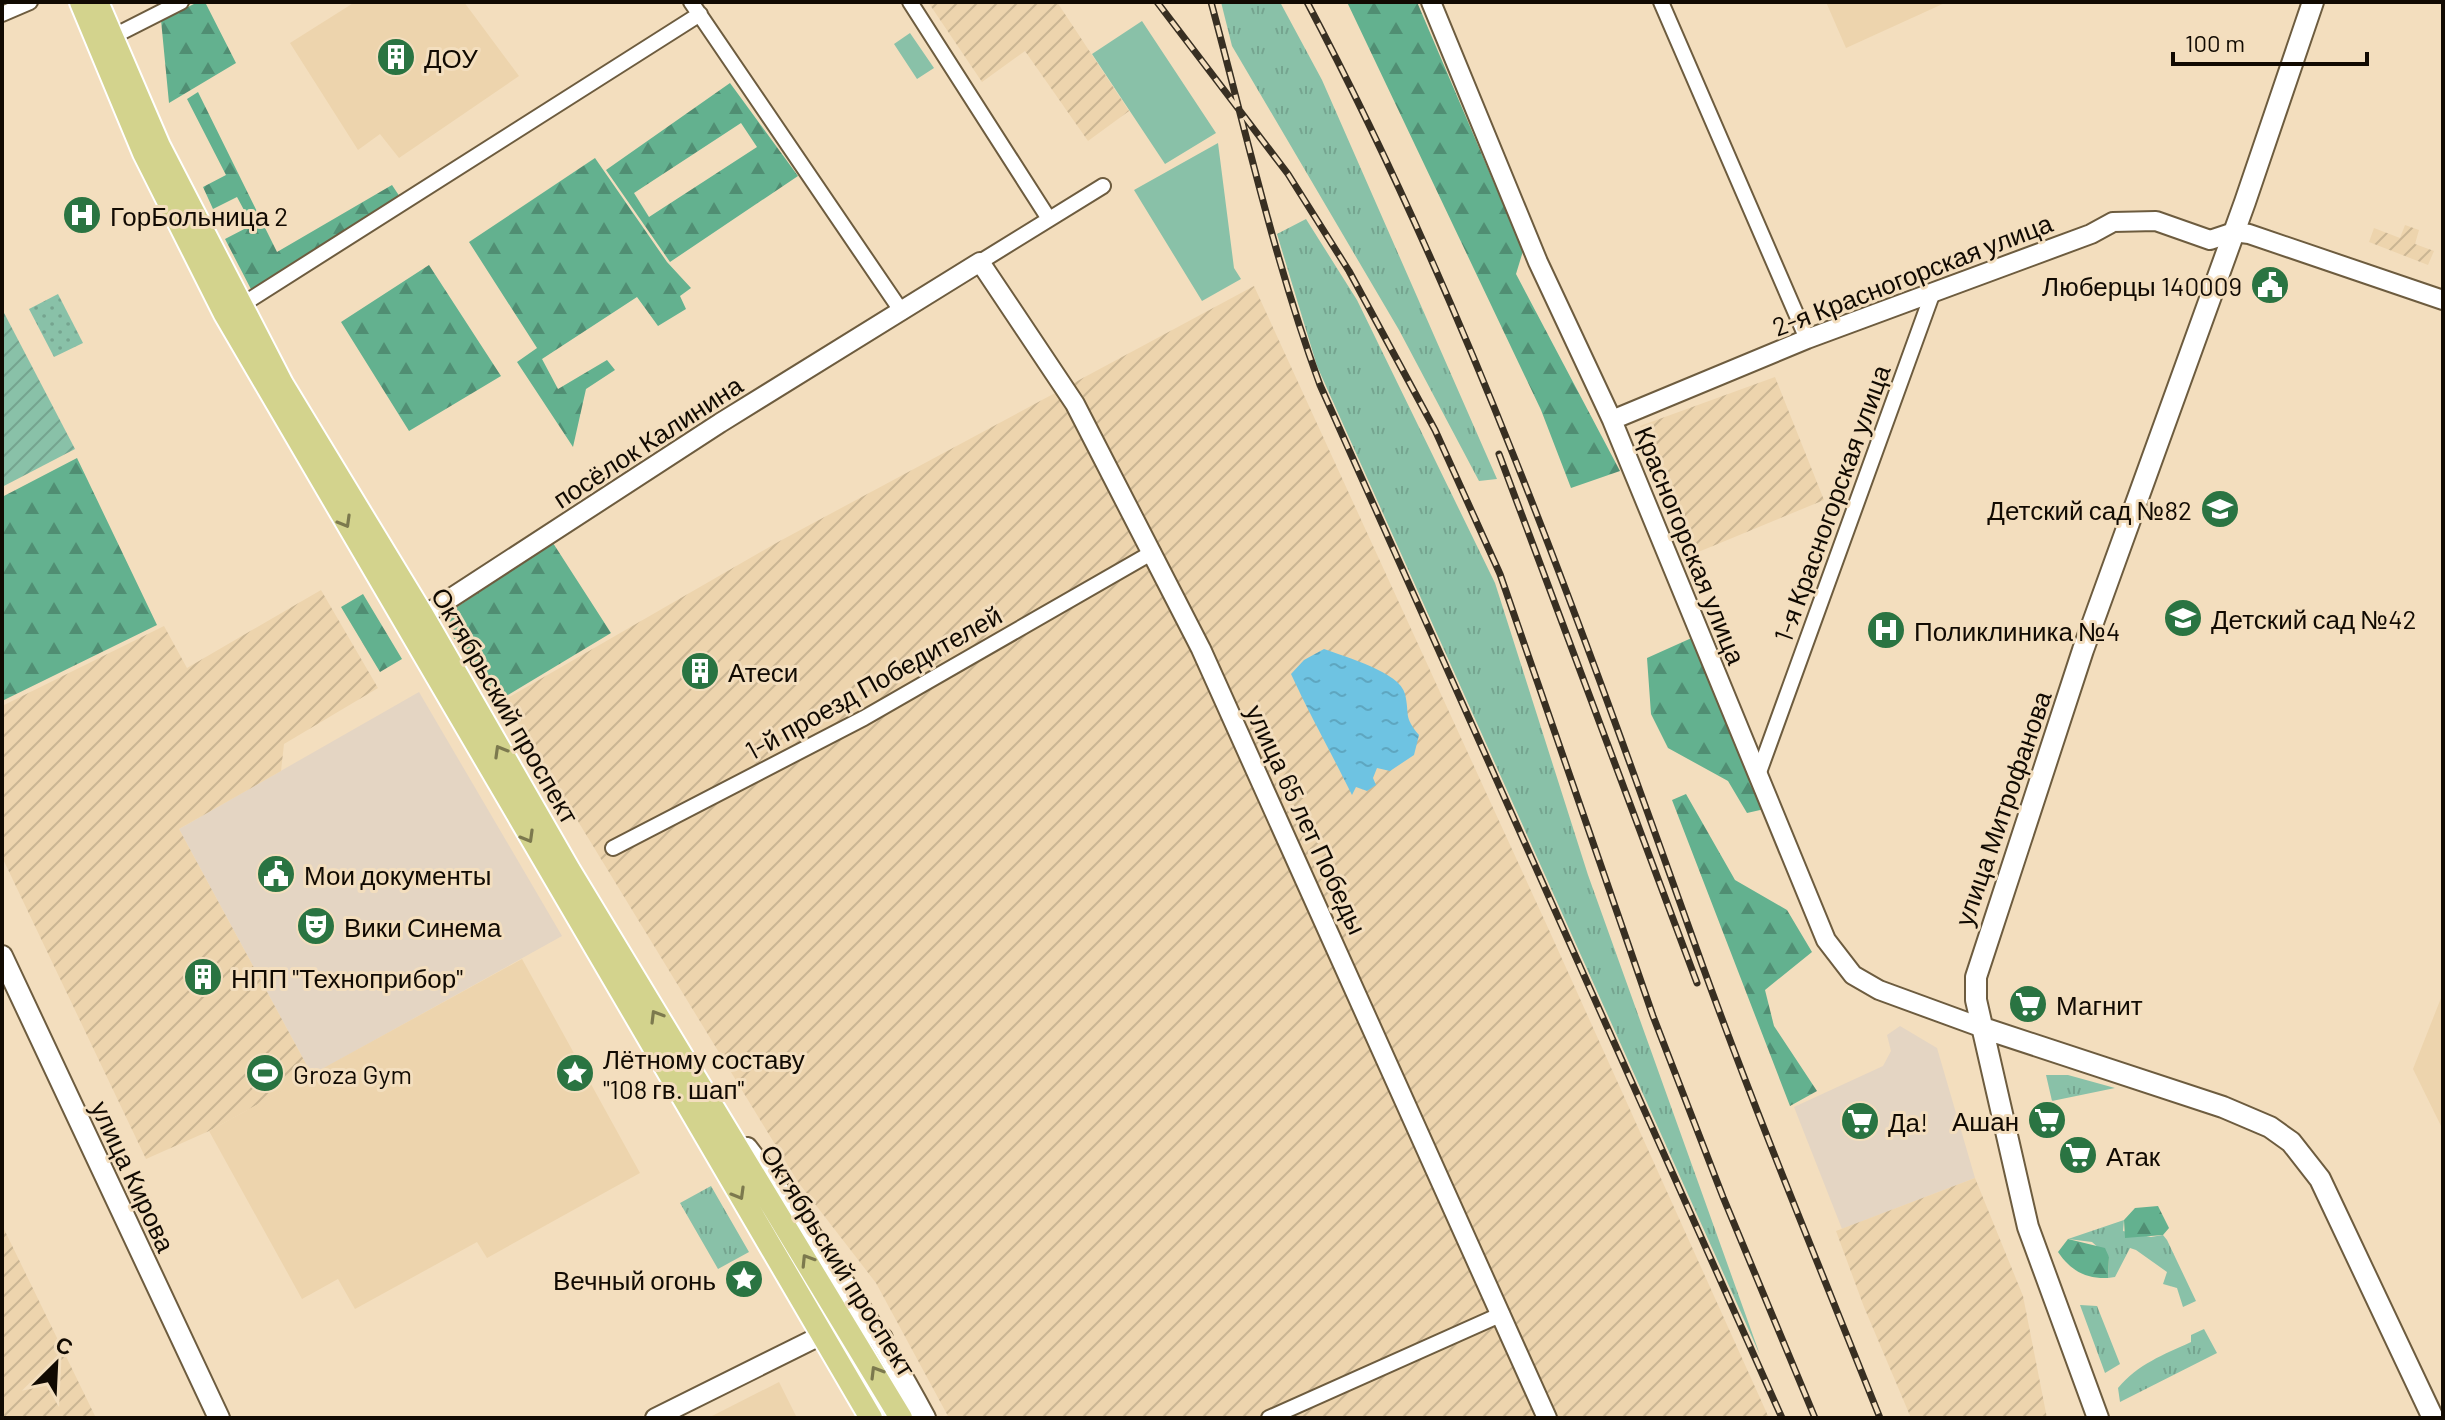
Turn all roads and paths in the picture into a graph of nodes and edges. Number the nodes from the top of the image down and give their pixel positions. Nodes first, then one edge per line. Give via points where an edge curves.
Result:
1 (30, 2) edge
2 (81, 2) edge
3 (97, 2) edge
4 (181, 2) edge
5 (910, 2) edge
6 (1431, 2) edge
7 (1661, 2) edge
8 (2313, 2) edge
9 (696, 8) edge
10 (2, 14) edge
11 (110, 38) junction
12 (1103, 186) dead end
13 (1049, 219) junction
14 (2234, 232) junction
15 (980, 262) junction
16 (1933, 292) junction
17 (2443, 300) edge
18 (240, 306) junction
19 (902, 312) junction
20 (1807, 339) junction
21 (1612, 420) junction
22 (1153, 552) junction
23 (415, 622) junction
24 (1758, 775) junction
25 (613, 848) dead end
26 (2, 956) edge
27 (1983, 1028) junction
28 (697, 1083) junction
29 (1502, 1314) junction
30 (849, 1327) junction
31 (822, 1335) junction
32 (883, 1338) junction
33 (219, 1418) edge
34 (655, 1418) edge
35 (871, 1418) edge
36 (901, 1418) edge
37 (925, 1418) edge
38 (1269, 1418) edge
39 (1547, 1418) edge
40 (2098, 1418) edge
41 (2433, 1418) edge

1 - 10 street
2 -> 23 main road, Октябрьский проспект via 144,153 225,314
3 - 11 main road, Октябрьский проспект
4 - 11 street
5 - 13 street
6 - 21 street, Красногорская улица via 1538,262
7 - 20 street
8 - 14 main road, улица Митрофанова
9 - 18 street
9 - 19 street
11 - 18 main road, Октябрьский проспект
12 - 13 street, посёлок Калинина
13 - 15 street, посёлок Калинина
14 - 16 street, 2-я Красногорская улица via 2210,240 2156,221 2113,222
14 - 17 street, 2-я Красногорская улица
14 - 27 main road, улица Митрофанова via 2083,650 1980,956 1976,1000
15 - 19 street, посёлок Калинина
15 - 22 street, улица 65 лет Победы via 1075,404
16 - 20 street, 2-я Красногорская улица
16 - 24 street, 1-я Красногорская улица
18 - 23 main road, Октябрьский проспект
19 - 23 street, посёлок Калинина via 720,423
20 - 21 street, 2-я Красногорская улица
21 - 24 street, Красногорская улица
22 - 25 street, 1-й проезд Победителей via 864,718
22 - 29 street, улица 65 лет Победы
28 -> 23 main road, Октябрьский проспект
23 -> 31 main road, Октябрьский проспект
24 - 27 street, Красногорская улица via 1826,940 1853,975 1894,998
26 - 33 main road, улица Кирова
27 - 40 main road, улица Митрофанова via 2028,1227
27 - 41 main road via 2223,1107 2291,1142 2320,1179
30 -> 28 main road, Октябрьский проспект
28 - 32 main road
29 - 38 street
29 - 39 street, улица 65 лет Победы
30 - 31 street
30 - 32 street
36 -> 30 main road, Октябрьский проспект
31 - 34 street
31 - 35 main road, Октябрьский проспект
32 - 37 main road

